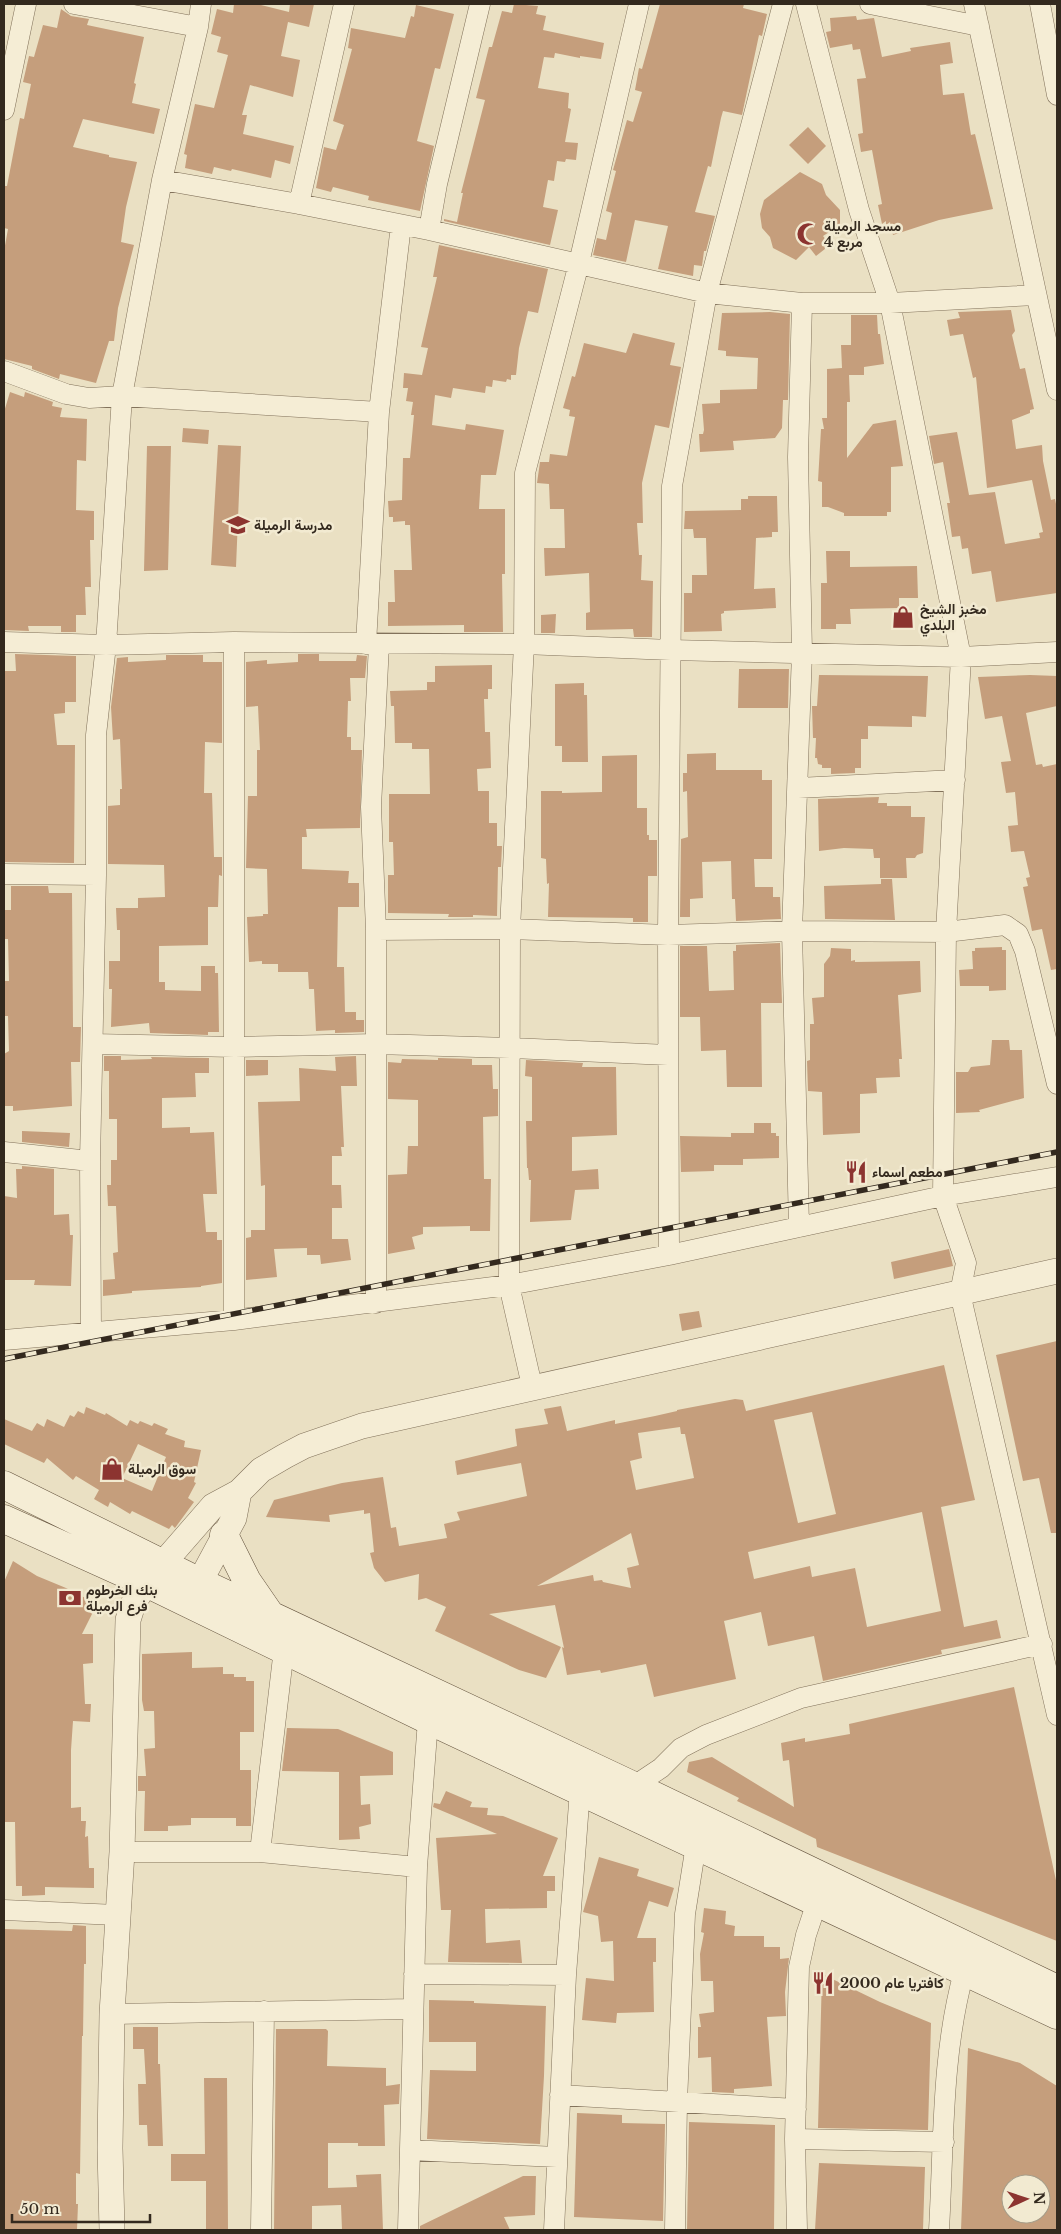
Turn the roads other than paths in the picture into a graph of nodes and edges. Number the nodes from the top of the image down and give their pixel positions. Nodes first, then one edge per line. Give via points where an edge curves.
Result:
1 (26, 4) edge
2 (74, 4) edge
3 (201, 4) edge
4 (344, 4) edge
5 (480, 4) edge
6 (639, 4) edge
7 (783, 4) edge
8 (806, 4) edge
9 (870, 4) edge
10 (974, 4) edge
11 (1040, 4) edge
12 (978, 26) junction
13 (198, 27) junction
14 (1057, 95) edge
15 (4, 110) edge
16 (162, 180) junction
17 (299, 204) junction
18 (401, 225) junction
19 (429, 230) junction
20 (579, 263) junction
21 (706, 293) junction
22 (1036, 295) junction
23 (890, 303) junction
24 (802, 304) junction
25 (4, 371) edge
26 (1057, 390) edge
27 (122, 396) junction
28 (379, 412) junction
29 (4, 642) edge
30 (234, 642) junction
31 (373, 644) junction
32 (524, 644) junction
33 (106, 645) junction
34 (671, 650) junction
35 (1057, 652) edge
36 (802, 653) junction
37 (961, 657) junction
38 (956, 780) junction
39 (798, 788) junction
40 (4, 874) edge
41 (96, 875) junction
42 (510, 929) junction
43 (376, 930) junction
44 (792, 931) junction
45 (946, 932) junction
46 (668, 935) junction
47 (93, 1044) junction
48 (376, 1044) junction
49 (235, 1047) junction
50 (512, 1048) junction
51 (668, 1055) junction
52 (1057, 1084) edge
53 (4, 1152) edge
54 (90, 1161) junction
55 (1057, 1177) edge
56 (943, 1196) junction
57 (799, 1227) junction
58 (669, 1255) junction
59 (1057, 1271) edge
60 (509, 1286) junction
61 (960, 1293) junction
62 (376, 1303) junction
63 (234, 1320) junction
64 (91, 1332) junction
65 (4, 1340) edge
66 (532, 1386) junction
67 (4, 1485) edge
68 (239, 1492) junction
69 (4, 1519) edge
70 (224, 1535) junction
71 (154, 1573) junction
72 (194, 1593) junction
73 (270, 1614) junction
74 (1042, 1644) junction
75 (284, 1649) junction
76 (1057, 1715) edge
77 (428, 1720) junction
78 (634, 1786) junction
79 (580, 1790) junction
80 (696, 1845) junction
81 (122, 1852) junction
82 (260, 1852) junction
83 (417, 1867) junction
84 (817, 1902) junction
85 (4, 1910) edge
86 (117, 1915) junction
87 (964, 1972) junction
88 (414, 1974) junction
89 (566, 1975) junction
90 (1057, 1989) edge
91 (412, 2009) junction
92 (264, 2011) junction
93 (112, 2014) junction
94 (1057, 2015) edge
95 (560, 2095) junction
96 (677, 2102) junction
97 (796, 2109) junction
98 (795, 2139) junction
99 (944, 2142) junction
100 (410, 2150) junction
101 (557, 2156) junction
102 (112, 2230) edge
103 (261, 2230) edge
104 (408, 2230) edge
105 (554, 2230) edge
106 (675, 2230) edge
107 (797, 2230) edge
108 (939, 2230) edge

1 - 15 street
2 - 13 street
3 - 13 street
4 - 17 street
5 - 19 street
6 - 20 street
7 - 21 street
8 - 23 street via 859,210
9 - 12 street
10 - 12 street
11 - 14 street
12 - 22 street
13 - 16 street
16 - 17 street
16 - 27 street
17 - 18 street
18 - 19 street
18 - 28 street
19 - 20 street
20 - 21 street
20 - 32 street via 525,473
21 - 24 street
21 - 34 street via 672,486
22 - 23 street
22 - 26 street
23 - 24 street
23 - 37 street
24 - 36 street via 798,452
25 - 27 street via 66,394 89,398
27 - 28 street
27 - 33 street
28 - 31 street
29 - 33 street
30 - 31 street
30 - 33 street
30 - 49 street
31 - 32 street
31 - 43 street via 371,797
32 - 34 street
32 - 42 street
33 - 41 street via 96,735
34 - 36 street
34 - 46 street
35 - 37 street
36 - 37 street
36 - 39 street
37 - 38 street
38 - 39 street
38 - 45 street
39 - 44 street
40 - 41 street
41 - 47 street
42 - 43 street
42 - 46 street
42 - 50 street
43 - 48 street
44 - 45 street
44 - 46 street
44 - 57 street
45 - 52 street via 1005,925 1018,934 1026,951
45 - 56 street
46 - 51 street
47 - 49 street
47 - 54 street
48 - 49 street
48 - 50 street
48 - 62 street
49 - 63 street
50 - 51 street
50 - 60 street
51 - 58 street
53 - 54 street
54 - 64 street
55 - 56 street
56 - 57 street
56 - 61 street via 966,1263
57 - 58 street
58 - 60 street
59 - 61 street
60 - 62 street
60 - 66 street
61 - 66 street
61 - 74 street
62 - 63 street
63 - 64 street
64 - 65 street
66 - 68 street via 362,1426 304,1446 262,1470
67 - 71 main road
68 - 70 street via 234,1518
68 - 71 street via 214,1506
69 - 71 main road
70 - 72 street
70 - 73 main road via 247,1581
71 - 72 main road
71 - 81 street via 133,1604 128,1620
72 - 73 main road
72 - 75 main road
73 - 78 main road
74 - 76 street
74 - 78 street via 801,1698 681,1748 661,1768
75 - 77 main road
75 - 82 street
77 - 79 main road
77 - 83 street
78 - 90 main road
79 - 80 main road
79 - 89 street
80 - 84 main road
80 - 96 street via 685,1914
81 - 82 street
81 - 86 street
82 - 83 street
83 - 88 street
84 - 87 main road
84 - 97 street via 800,1966
85 - 86 street
86 - 93 street
87 - 94 main road
87 - 99 street via 949,2040
88 - 89 street
88 - 91 street
89 - 95 street
91 - 92 street
91 - 100 street
92 - 93 street
92 - 103 street
93 - 102 street
95 - 96 street
95 - 101 street
96 - 97 street
96 - 106 street
97 - 98 street
98 - 99 street
98 - 107 street
99 - 108 street
100 - 101 street
100 - 104 street
101 - 105 street

